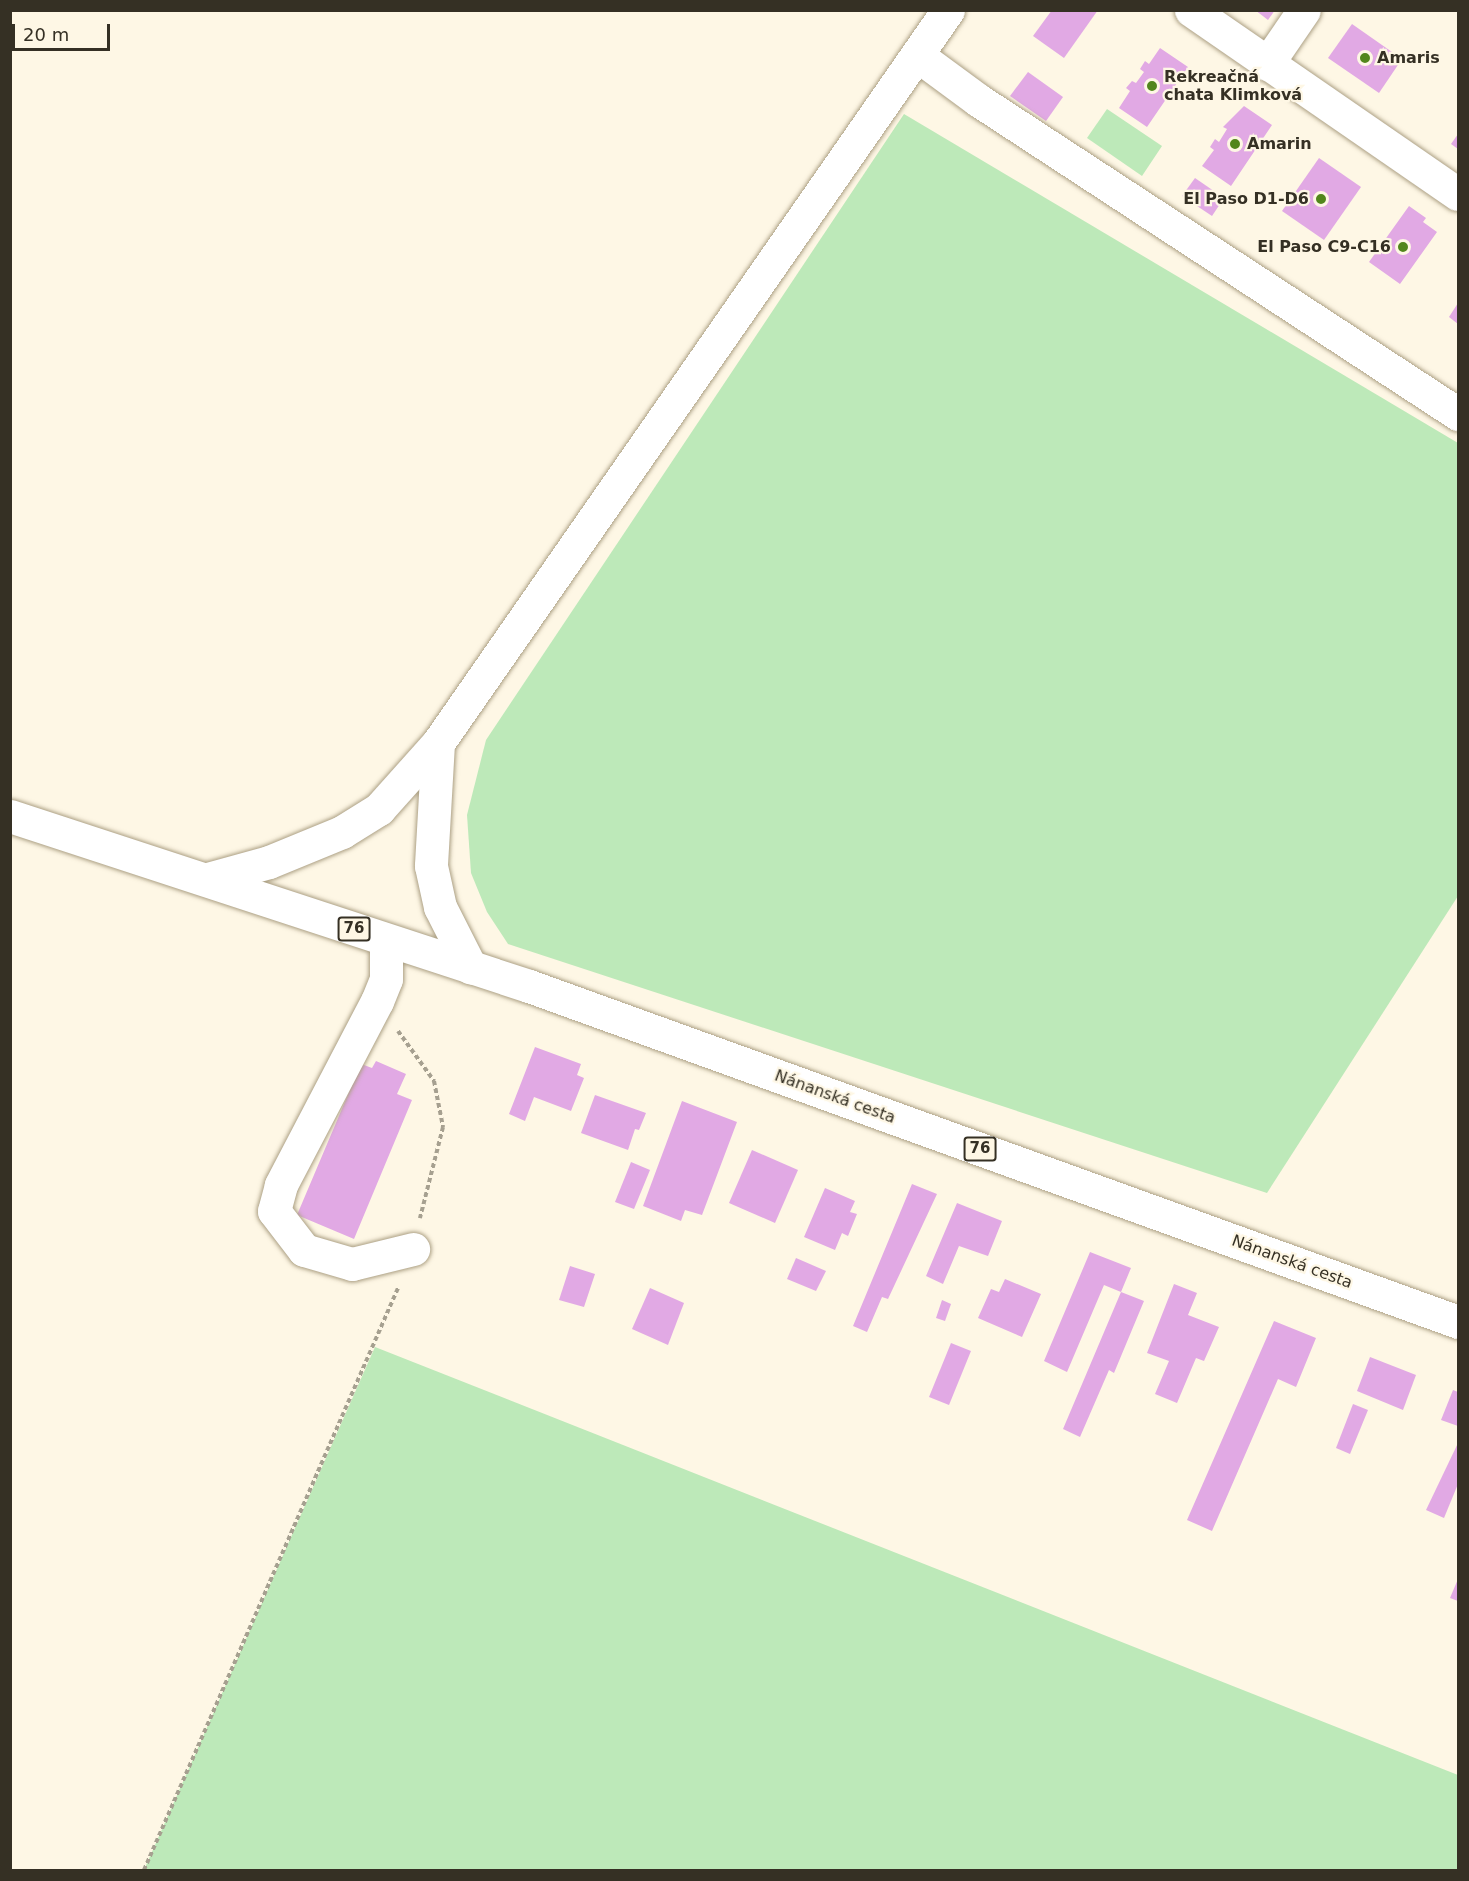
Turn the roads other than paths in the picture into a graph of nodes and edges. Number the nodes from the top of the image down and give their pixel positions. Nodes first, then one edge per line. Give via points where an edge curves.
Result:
1 (948, 10) edge
2 (1191, 10) edge
3 (1304, 10) edge
4 (917, 55) junction
5 (1267, 64) junction
6 (1458, 194) edge
7 (1458, 414) edge
8 (438, 743) junction
9 (10, 816) edge
10 (208, 879) junction
11 (386, 940) junction
12 (471, 968) junction
13 (413, 1248) road end
14 (1458, 1322) edge

1 - 4 main road
2 - 5 main road
3 - 5 main road
4 - 7 main road via 978,100
4 - 8 main road
5 - 6 main road
8 - 10 main road via 379,809 342,832 269,862
8 - 12 main road via 431,866 440,907
9 - 10 main road, 76
10 - 11 main road, Nánanská cesta / 76
11 - 12 main road, Nánanská cesta / 76
11 - 13 main road via 386,979 377,1001 281,1185 274,1211 304,1250 352,1264
12 - 14 main road, Nánanská cesta / 76

